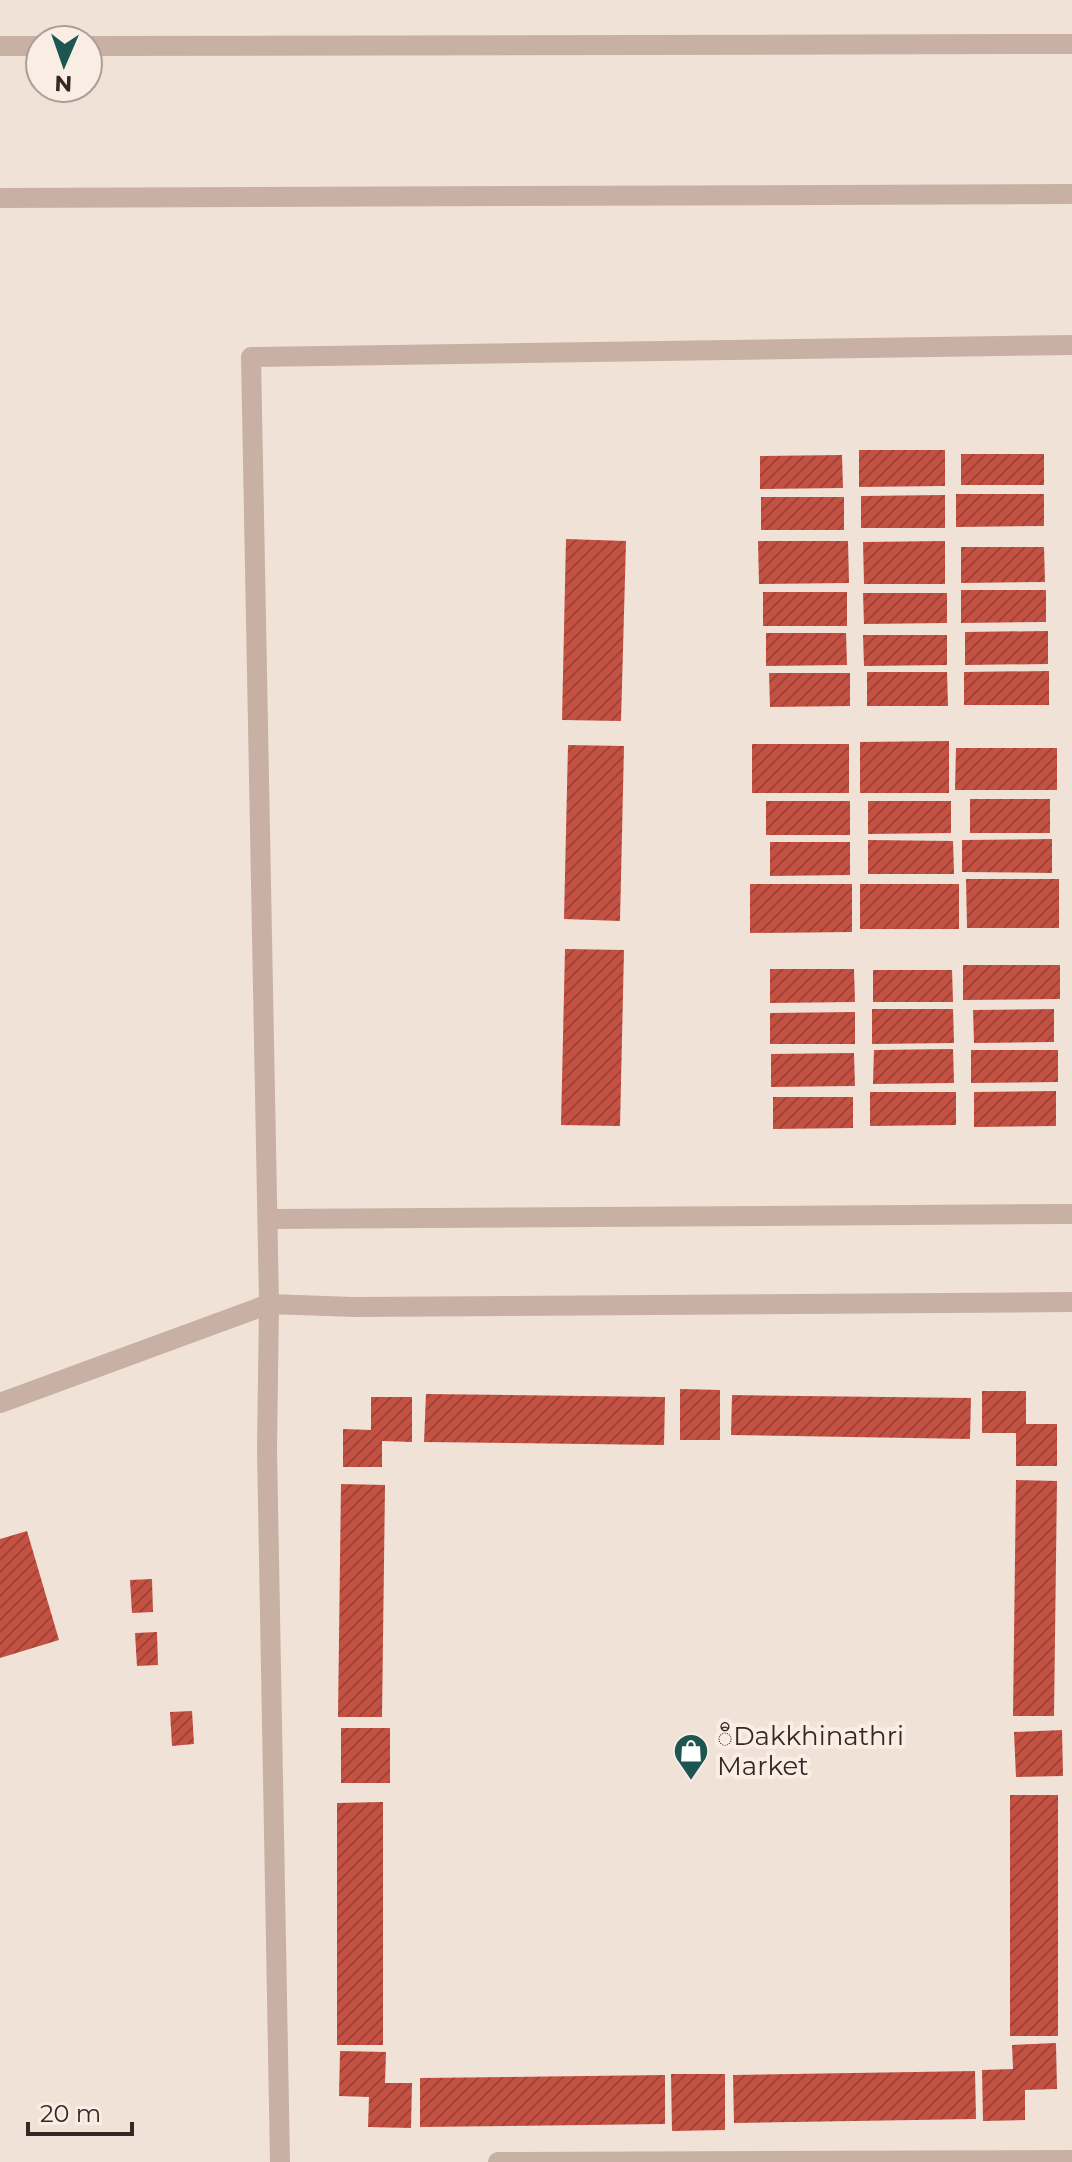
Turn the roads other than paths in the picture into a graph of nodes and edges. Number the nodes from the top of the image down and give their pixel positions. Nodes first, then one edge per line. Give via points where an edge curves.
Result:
1 (1072, 44) edge
2 (0, 46) edge
3 (24, 46) edge
4 (104, 46) edge
5 (1072, 194) edge
6 (0, 198) edge
7 (1072, 345) edge
8 (1072, 1214) edge
9 (268, 1219) junction
10 (1072, 1302) edge
11 (269, 1304) junction
12 (0, 1403) edge
13 (1072, 2160) edge
14 (280, 2162) edge
15 (498, 2162) edge

1 - 4 street
2 - 3 street
5 - 6 street
7 - 9 street via 251,357
8 - 9 street
9 - 11 street
10 - 11 street
11 - 12 street
11 - 14 street via 267,1465
13 - 15 street

